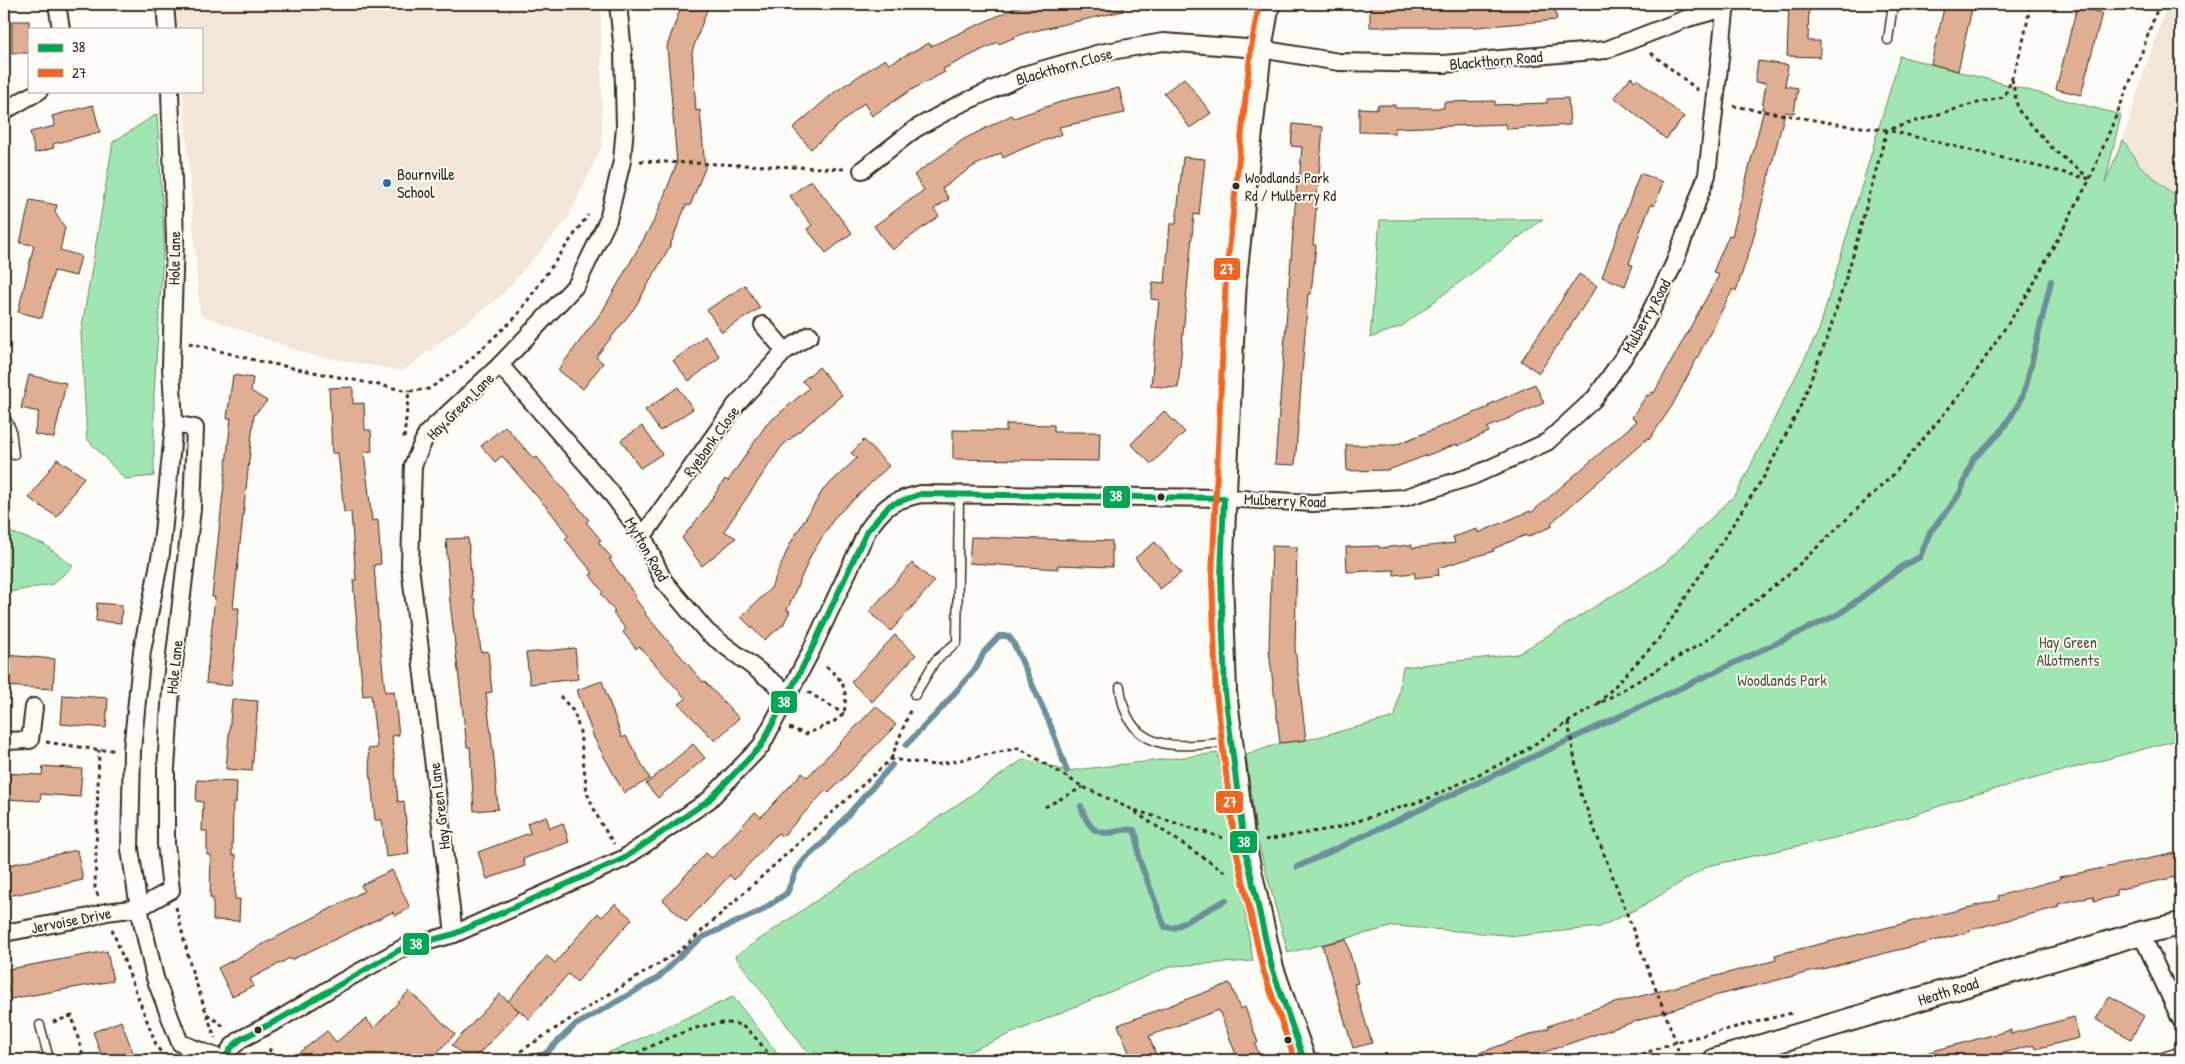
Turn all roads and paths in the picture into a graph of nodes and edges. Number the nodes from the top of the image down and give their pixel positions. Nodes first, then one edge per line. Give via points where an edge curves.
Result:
1 (57, 4) edge
2 (165, 4) edge
3 (618, 4) edge
4 (1268, 4) edge
5 (1893, 4) edge
6 (2030, 4) edge
7 (2159, 4) edge
8 (1725, 6) edge
9 (61, 28) edge
10 (167, 28) edge
11 (1634, 39) junction
12 (1888, 40) dead end
13 (1260, 49) junction
14 (2012, 79) junction
15 (37, 92) edge
16 (170, 92) edge
17 (1714, 102) junction
18 (4, 111) edge
19 (1887, 130) junction
20 (622, 161) junction
21 (862, 170) joint
22 (2090, 179) junction
23 (591, 211) dead end
24 (763, 325) dead end
25 (172, 327) junction
26 (810, 335) dead end
27 (785, 351) junction
28 (500, 365) junction
29 (409, 391) junction
30 (4, 415) edge
31 (174, 424) junction
32 (404, 440) dead end
33 (14, 455) dead end
34 (959, 496) junction
35 (1224, 498) junction
36 (643, 536) junction
37 (810, 652) junction
38 (1120, 687) dead end
39 (792, 689) junction
40 (560, 696) dead end
41 (915, 696) joint
42 (34, 707) dead end
43 (1594, 708) junction
44 (844, 714) junction
45 (775, 722) junction
46 (1568, 722) junction
47 (30, 740) junction
48 (4, 741) edge
49 (1232, 742) junction
50 (98, 750) dead end
51 (891, 759) junction
52 (1083, 787) junction
53 (1045, 807) dead end
54 (1131, 809) junction
55 (1244, 844) junction
56 (623, 859) junction
57 (171, 890) junction
58 (1255, 892) junction
59 (139, 908) junction
60 (2181, 924) edge
61 (4, 933) edge
62 (2141, 933) junction
63 (454, 934) junction
64 (206, 1013) junction
65 (2181, 1020) edge
66 (40, 1025) joint
67 (241, 1039) junction
68 (157, 1047) dead end
69 (2181, 1051) edge
70 (841, 1056) dead end
71 (226, 1058) edge
72 (40, 1060) edge
73 (84, 1060) edge
74 (167, 1060) edge
75 (507, 1060) edge
76 (622, 1060) edge
77 (773, 1060) edge
78 (836, 1060) edge
79 (1304, 1060) edge
80 (1680, 1060) edge
81 (1715, 1060) edge
82 (2154, 1060) edge

1 - 9 street
2 - 10 street
3 - 20 street, Hay Green Lane via 625,126
4 - 13 street
5 - 12 lane
6 - 14 path via 2027,29
7 - 22 path
8 - 11 street, Blackthorn Road
8 - 17 street, Mulberry Road
11 - 13 street, Blackthorn Road via 1606,50 1444,64 1339,62
11 - 17 path
13 - 21 street, Blackthorn Close via 1163,42 1100,53 1027,74 956,106 915,129
13 - 35 street via 1235,278
14 - 19 path via 2004,97
14 - 22 path via 2018,110 2054,150
15 - 18 street
16 - 25 street, Hole Lane via 176,240
17 - 19 path
17 - 35 street, Mulberry Road via 1707,175 1674,264 1639,335 1595,398 1547,442 1474,476 1403,498 1313,503
19 - 22 path
19 - 43 path via 1834,316 1801,405 1765,474 1658,640
20 - 21 path
20 - 28 street, Hay Green Lane via 608,220 577,284
22 - 43 path via 2029,292 1964,390 1893,475 1790,574 1704,642
23 - 29 path via 516,317 464,365 429,389
24 - 27 street
25 - 29 path via 188,343 258,361
25 - 31 street, Hole Lane
26 - 27 street, Ryebank Close
27 - 36 street, Ryebank Close via 735,406
28 - 36 street, Mytton Road via 608,489
28 - 63 street, Hay Green Lane via 427,433 413,465 410,566
29 - 32 path
30 - 33 lane via 11,429
31 - 57 street, Hole Lane via 195,428 192,510 171,690 166,770 166,844
31 - 59 street, Hole Lane via 161,553 142,651 132,750 130,849
34 - 35 street, Mulberry Road
34 - 37 street, Mulberry Road via 921,494 895,500 878,514
34 - 41 lane via 957,642 935,661
35 - 49 street via 1221,577 1224,692
36 - 39 street, Mytton Road via 663,580 707,632
37 - 39 street, Mulberry Road
37 - 44 path via 840,678 847,695
38 - 49 lane via 1125,711 1136,728 1153,742 1177,746
39 - 44 path
39 - 45 street, Mulberry Road
40 - 56 path via 574,712 580,732 587,793
41 - 51 path
42 - 47 street
43 - 46 path
44 - 45 path via 806,734
45 - 56 street, Mulberry Road via 761,746 709,800
46 - 55 path via 1516,757 1428,799 1336,828
46 - 80 path via 1581,794 1676,1042
47 - 48 street
47 - 50 path
49 - 55 street
51 - 52 path via 935,765 1019,748
51 - 75 path via 681,950
52 - 53 path
52 - 54 path
54 - 55 path
54 - 58 path
55 - 58 street
56 - 63 street, Mulberry Road
57 - 59 street
57 - 64 path
58 - 79 street via 1272,968
59 - 61 street, Jervoise Drive
59 - 71 street, Hole Lane via 155,978 180,1043
60 - 62 street, Heath Road
62 - 65 street
62 - 81 street, Heath Road
63 - 67 street, Mulberry Road via 404,948
64 - 67 path
64 - 71 path
66 - 72 lane via 49,1059
66 - 73 path via 72,1016
67 - 71 street, Mulberry Road
68 - 74 path
69 - 82 lane
70 - 78 path
76 - 77 path via 694,1028 720,1022 744,1027

